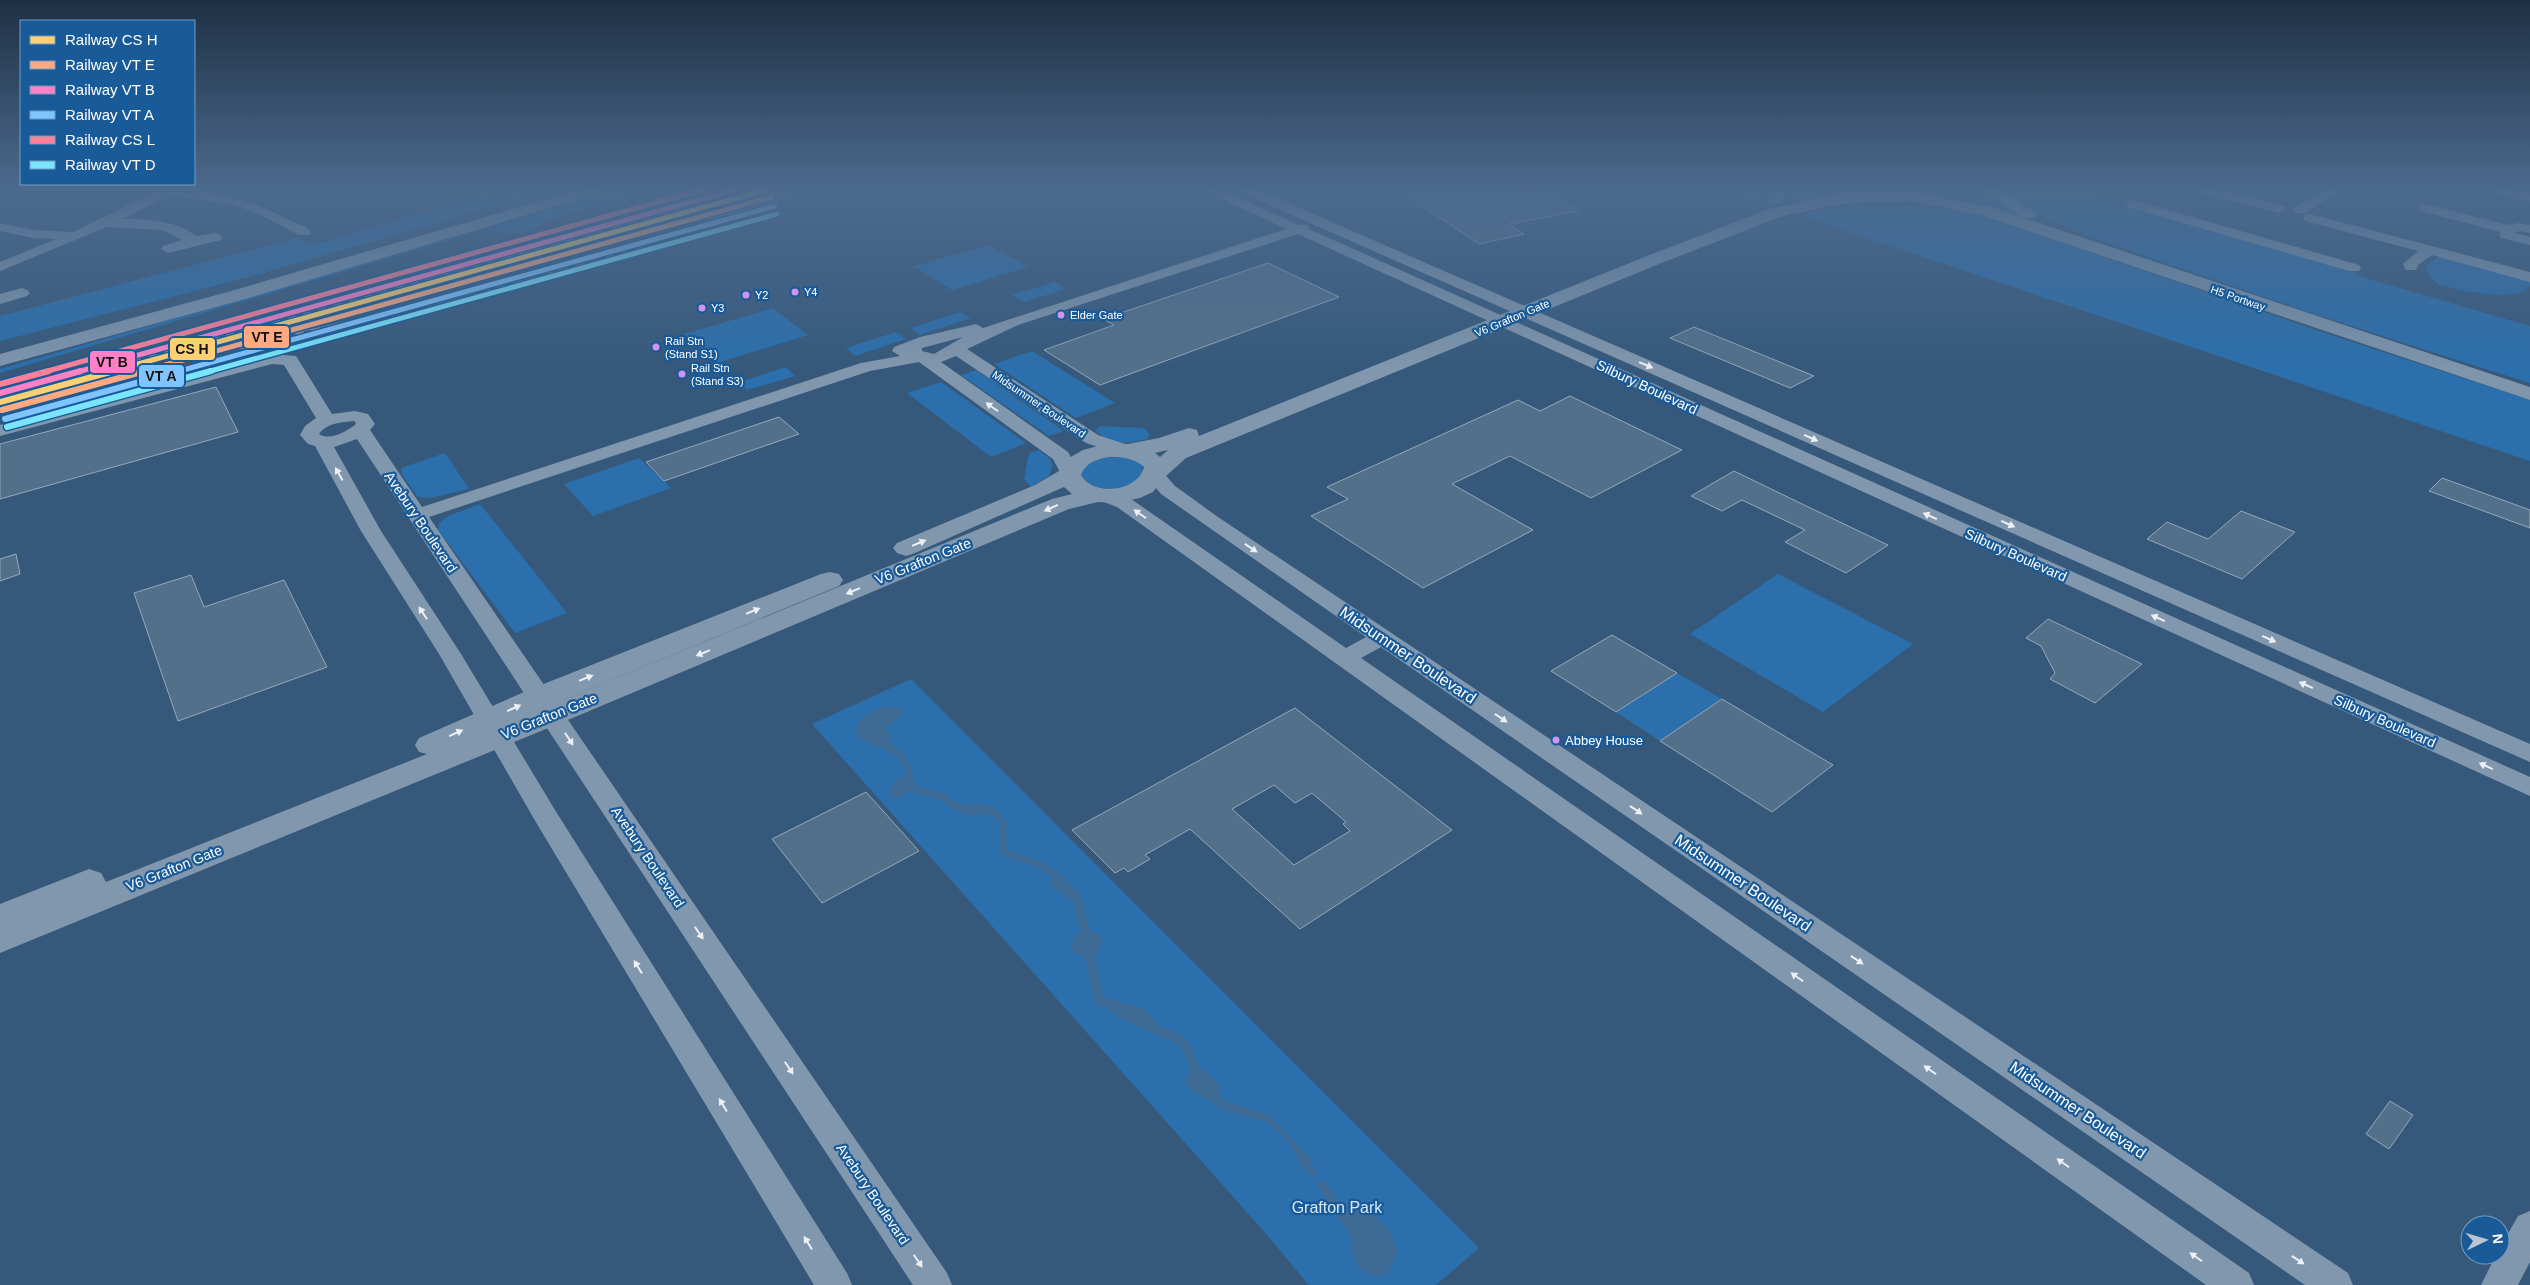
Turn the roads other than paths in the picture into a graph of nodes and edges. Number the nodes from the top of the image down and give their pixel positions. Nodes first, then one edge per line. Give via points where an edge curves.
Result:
1 (46, 249) edge
2 (359, 249) edge
3 (394, 249) edge
4 (1237, 249) edge
5 (1340, 249) edge
6 (1382, 249) edge
7 (1654, 249) edge
8 (1682, 249) edge
9 (2096, 249) edge
10 (2124, 249) edge
11 (2286, 249) edge
12 (2426, 249) edge
13 (2430, 250) junction
14 (0, 267) edge
15 (2411, 267) dead end
16 (2354, 268) dead end
17 (2530, 277) edge
18 (0, 290) edge
19 (1553, 294) junction
20 (0, 299) edge
21 (1506, 313) junction
22 (1012, 322) junction
23 (1452, 335) junction
24 (932, 339) junction
25 (956, 349) junction
26 (0, 350) edge
27 (920, 354) junction
28 (0, 360) edge
29 (2530, 383) edge
30 (2530, 394) edge
31 (327, 421) junction
32 (1778, 423) junction
33 (0, 431) edge
34 (360, 431) junction
35 (1754, 436) junction
36 (322, 442) junction
37 (1126, 451) junction
38 (1156, 473) junction
39 (1069, 474) junction
40 (1100, 495) junction
41 (1985, 514) junction
42 (416, 515) junction
43 (1962, 530) junction
44 (2240, 626) junction
45 (1382, 637) junction
46 (2219, 645) junction
47 (1345, 658) junction
48 (547, 706) junction
49 (493, 728) junction
50 (2530, 754) edge
51 (374, 777) junction
52 (2530, 787) edge
53 (0, 918) edge
54 (0, 939) edge
55 (2530, 1227) edge
56 (834, 1285) edge
57 (934, 1285) edge
58 (2236, 1285) edge
59 (2334, 1285) edge
60 (2499, 1285) edge

1 - 14 street
2 - 26 highway
3 - 28 highway
4 - 22 street
5 - 21 street, Silbury Boulevard via 1452,300
6 - 21 street, Silbury Boulevard via 1476,290
7 - 19 street, V6 Grafton Gate
8 - 19 street, V6 Grafton Gate
9 - 30 main road, H5 Portway
10 - 29 main road, H5 Portway
11 - 16 street
12 - 13 street
13 - 15 street via 2410,264
13 - 17 street
18 - 20 street via 22,293
19 - 21 street, V6 Grafton Gate
21 - 23 street, V6 Grafton Gate
21 -> 32 street, Silbury Boulevard via 1566,330
21 - 35 street, Silbury Boulevard via 1543,340
22 - 24 street
22 - 25 street
23 - 37 street, V6 Grafton Gate via 1164,444
23 - 38 street, V6 Grafton Gate via 1178,453
24 - 25 street, Midsummer Boulevard via 953,341
24 - 27 street
25 - 27 street via 942,357
25 - 37 street, Midsummer Boulevard via 1092,439
39 -> 27 street via 1064,460 1056,452
27 - 42 street via 867,367
31 - 33 street via 290,360 272,359
31 - 34 street, Avebury Boulevard via 343,417 362,418 366,424
31 - 36 street via 312,429 309,436
32 - 35 street
32 -> 41 street, Silbury Boulevard
34 - 36 street via 343,439
34 - 42 street, Avebury Boulevard
43 -> 35 street, Silbury Boulevard
49 -> 36 street via 371,531
37 - 38 street via 1149,458 1156,467
37 - 39 street, V6 Grafton Gate via 1102,452 1082,458 1073,465
38 - 40 street, V6 Grafton Gate via 1146,486 1137,491
38 -> 45 street, Midsummer Boulevard via 1180,499
39 - 40 street via 1077,487
48 -> 39 street, V6 Grafton Gate via 1043,490
47 -> 40 street via 1124,503
40 -> 48 street, V6 Grafton Gate via 1061,504
41 - 43 street
41 -> 44 street, Silbury Boulevard
42 - 48 street, Avebury Boulevard
46 -> 43 street, Silbury Boulevard
44 - 46 street
44 -> 50 street, Silbury Boulevard
45 - 47 street
45 -> 59 street, Midsummer Boulevard
52 -> 46 street, Silbury Boulevard
58 -> 47 street
48 - 49 street, V6 Grafton Gate
48 -> 57 street, Avebury Boulevard
49 - 51 street, V6 Grafton Gate
56 -> 49 street
51 - 53 street, V6 Grafton Gate
51 - 54 street, V6 Grafton Gate
55 - 60 street

